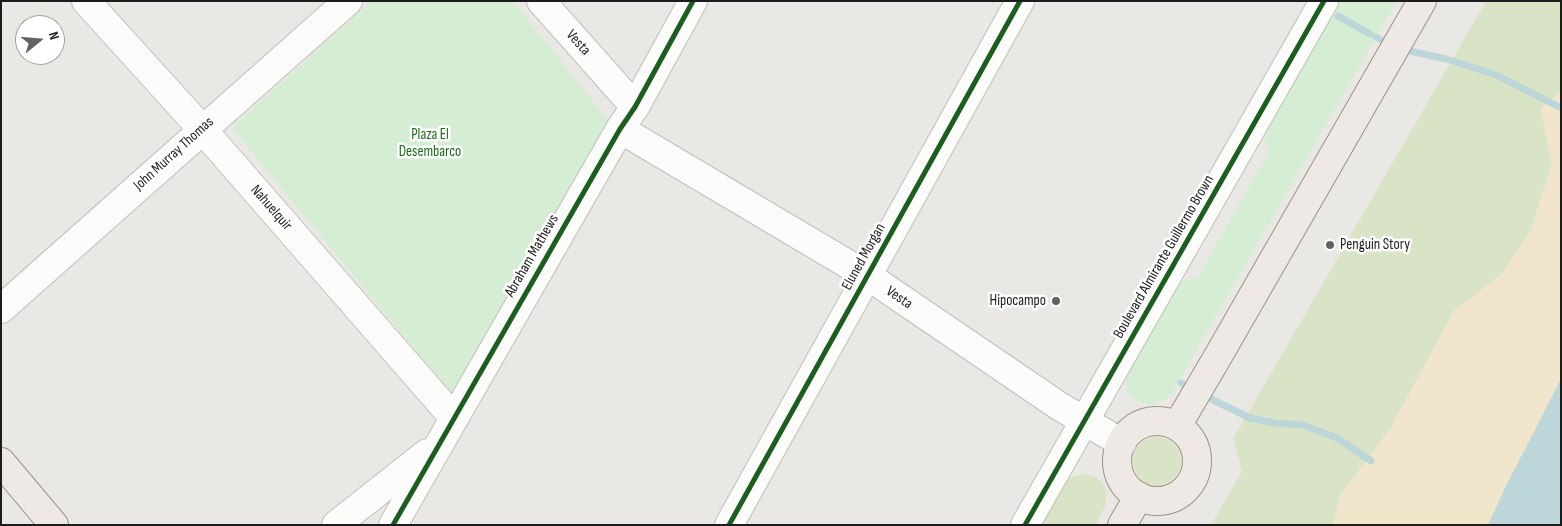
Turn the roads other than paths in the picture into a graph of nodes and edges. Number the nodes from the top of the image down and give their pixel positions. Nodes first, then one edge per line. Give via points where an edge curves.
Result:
1 (86, 1) edge
2 (348, 1) edge
3 (541, 1) edge
4 (693, 1) edge
5 (1020, 1) edge
6 (1324, 1) edge
7 (1422, 1) edge
8 (635, 107) junction
9 (202, 129) junction
10 (620, 129) junction
11 (868, 276) junction
12 (1, 308) edge
13 (453, 417) junction
14 (1085, 422) junction
15 (1177, 426) junction
16 (1122, 443) junction
17 (438, 444) junction
18 (1, 462) edge
19 (1139, 496) junction
20 (54, 525) edge
21 (336, 525) edge
22 (393, 525) edge
23 (729, 525) edge
24 (1025, 525) edge
25 (1122, 525) edge

1 - 9 street, Nahuelquir
2 - 9 street, John Murray Thomas
3 - 8 street, Vesta
4 - 8 street, Abraham Mathews
5 - 11 street, Eluned Morgan
6 - 14 street, Boulevard Almirante Guillermo Brown
7 - 15 main road
8 - 10 street, Abraham Mathews
9 - 12 street, John Murray Thomas
9 - 13 street, Nahuelquir
10 - 11 street, Vesta
10 - 13 street, Abraham Mathews
11 - 14 street, Vesta
11 - 23 street, Eluned Morgan
13 - 17 street, Abraham Mathews
14 - 16 street, Vesta
14 - 24 street, Boulevard Almirante Guillermo Brown
15 - 16 main road via 1150,422 1138,426
15 - 19 main road via 1194,445 1197,458 1191,482 1172,499 1146,500
16 - 19 main road via 1119,473 1125,485
17 - 21 street, Abraham Mathews
17 - 22 street, Abraham Mathews
18 - 20 main road
19 - 25 main road

